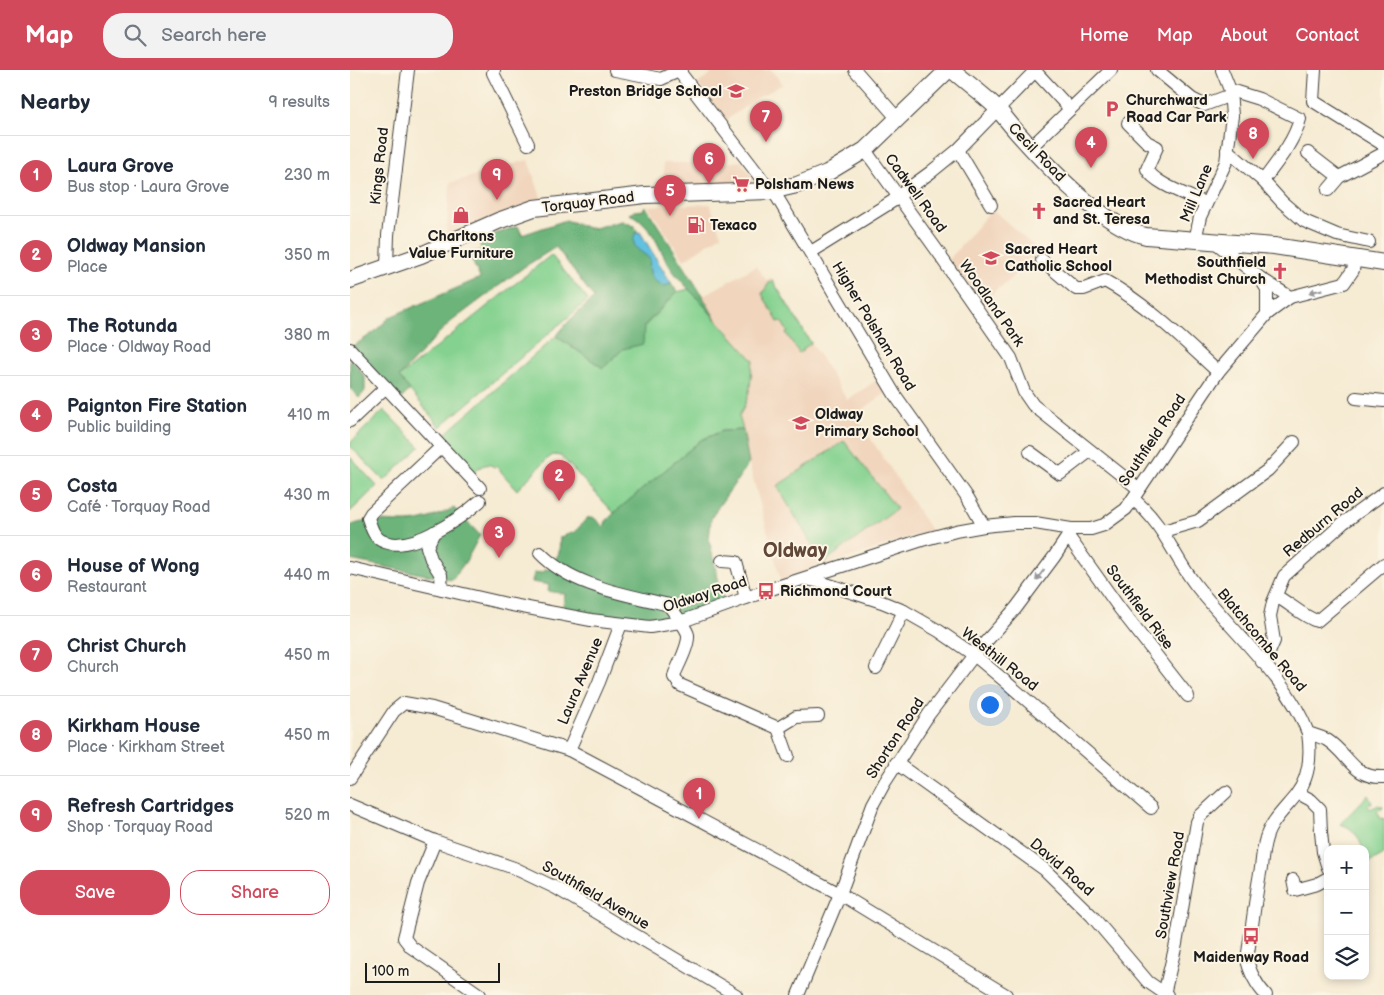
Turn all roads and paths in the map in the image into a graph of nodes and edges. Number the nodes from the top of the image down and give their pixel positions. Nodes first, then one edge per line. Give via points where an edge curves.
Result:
1 (408, 70) edge
2 (494, 70) edge
3 (616, 70) edge
4 (680, 70) edge
5 (855, 70) edge
6 (948, 70) edge
7 (952, 70) edge
8 (1036, 70) edge
9 (1111, 70) edge
10 (1157, 70) edge
11 (1222, 70) edge
12 (1315, 70) edge
13 (1231, 93) junction
14 (997, 108) junction
15 (1070, 109) junction
16 (894, 116) junction
17 (1128, 123) dead end
18 (528, 144) dead end
19 (1384, 145) edge
20 (1031, 147) junction
21 (864, 150) junction
22 (958, 150) junction
23 (1227, 150) junction
24 (1308, 153) dead end
25 (1384, 153) edge
26 (1339, 177) junction
27 (1263, 181) junction
28 (1328, 190) dead end
29 (771, 191) junction
30 (898, 196) junction
31 (991, 204) dead end
32 (1206, 204) junction
33 (1194, 241) junction
34 (1215, 242) junction
35 (1359, 247) junction
36 (811, 252) junction
37 (942, 258) joint
38 (1042, 260) dead end
39 (1383, 260) edge
40 (387, 267) junction
41 (1260, 278) junction
42 (350, 280) edge
43 (1290, 297) junction
44 (1267, 314) junction
45 (350, 348) edge
46 (1218, 372) junction
47 (386, 387) junction
48 (1356, 398) dead end
49 (1384, 402) edge
50 (350, 420) edge
51 (1294, 442) dead end
52 (441, 447) junction
53 (1090, 451) junction
54 (1030, 452) dead end
55 (480, 488) dead end
56 (1384, 493) edge
57 (1136, 494) junction
58 (480, 501) dead end
59 (1035, 523) joint
60 (984, 526) junction
61 (1163, 531) junction
62 (434, 532) junction
63 (1069, 532) junction
64 (540, 553) dead end
65 (722, 561) dead end
66 (1384, 564) edge
67 (350, 568) edge
68 (804, 579) junction
69 (442, 589) junction
70 (1276, 596) junction
71 (746, 598) junction
72 (904, 611) junction
73 (680, 622) junction
74 (621, 624) junction
75 (974, 656) junction
76 (1262, 662) junction
77 (876, 668) dead end
78 (1188, 696) dead end
79 (818, 716) dead end
80 (778, 728) junction
81 (1308, 733) junction
82 (569, 750) junction
83 (788, 756) dead end
84 (896, 762) junction
85 (1384, 777) edge
86 (350, 778) edge
87 (1226, 792) dead end
88 (1298, 793) junction
89 (350, 805) edge
90 (1151, 808) dead end
91 (436, 841) junction
92 (1324, 847) edge
93 (1293, 880) dead end
94 (1324, 880) edge
95 (840, 894) junction
96 (1260, 994) edge
97 (480, 995) edge
98 (736, 995) edge
99 (798, 995) edge
100 (1006, 995) edge
101 (1165, 995) edge

1 - 40 street, Kings Road
2 - 18 street
3 - 4 street via 661,79
4 - 29 street, Higher Polsham Road
5 - 16 street
6 - 16 main road, Torquay Road
7 - 14 main road, Cecil Road
8 - 14 street
8 - 15 street
9 - 15 street
10 - 13 street via 1204,105
11 - 13 street, Mill Lane
12 - 19 street via 1313,102
13 - 23 street, Mill Lane via 1232,116
13 - 27 street via 1259,99 1300,119 1282,156
14 - 20 main road, Cecil Road
14 - 22 street
15 - 20 street
16 - 21 main road, Torquay Road
17 - 32 street via 1157,148 1147,169 1150,175
20 - 33 main road, Cecil Road via 1074,190 1127,230 1146,236
21 - 29 main road, Torquay Road via 826,173
21 - 30 street, Cadwell Road
22 - 30 street
22 - 31 street
23 - 27 street
23 - 32 street, Mill Lane via 1226,162
24 - 26 street
25 - 26 street
26 - 28 street
27 - 35 street via 1304,221
29 - 36 street, Higher Polsham Road
29 - 40 main road, Torquay Road via 645,195 534,208
30 - 36 street
30 - 37 street, Cadwell Road
32 - 33 street, Mill Lane
33 - 34 main road, Cecil Road
34 - 35 main road, Cecil Road
34 - 41 street
35 - 39 main road, Cecil Road
35 -> 43 street, Southfield Road via 1353,270 1344,283
36 - 60 street, Higher Polsham Road via 895,395 968,498
37 - 53 street, Woodland Park via 1012,358 1028,399
38 - 46 street via 1076,289 1084,290 1105,282 1126,293
40 - 42 main road, Torquay Road
41 - 43 street
41 - 44 street via 1267,289
43 - 44 street, Southfield Road
44 - 46 street, Southfield Road
45 - 47 street
46 - 57 street, Southfield Road
47 - 50 street
47 - 52 street
48 - 49 street
51 - 61 street via 1268,470 1198,521
52 - 55 street
52 - 62 street via 368,518 372,531 384,542 402,543
53 - 54 street via 1060,474
53 - 57 street, Woodland Park
56 - 70 street, Redburn Road via 1343,523 1284,576
57 - 61 street, Blatchcombe Road
57 - 63 street, Southfield Road via 1126,509 1104,525
58 - 62 street
59 - 60 street, Oldway Road
59 - 63 street, Southfield Road
60 - 68 street, Oldway Road via 922,540
61 - 76 street, Blatchcombe Road via 1186,572
62 - 69 street via 427,547 442,575
63 -> 75 street, Shorton Road via 1016,608
63 - 78 street, Southfield Rise via 1120,609
64 - 73 street via 583,582 669,605
65 - 71 street via 736,562
66 - 70 street via 1318,621
67 - 69 street, Oldway Road
68 - 71 street, Oldway Road
68 - 72 street, Westhill Road
69 - 74 street, Oldway Road
70 - 76 street, Redburn Road via 1270,616 1274,641
71 - 73 street, Oldway Road
72 - 75 street, Westhill Road
72 - 77 street
73 - 74 street, Oldway Road via 650,627
73 - 80 street via 688,642 675,673 676,682
74 - 82 street, Laura Avenue
75 - 84 street, Shorton Road
75 - 90 street, Westhill Road
76 - 81 street, Blatchcombe Road via 1295,706
79 - 80 street via 796,717
80 - 83 street
81 - 85 street via 1327,740 1364,775
81 - 88 street via 1308,766
82 - 86 street via 432,708 404,703 394,711
82 - 95 street
84 - 95 street, Shorton Road via 873,804
84 - 101 street, David Road via 1044,869 1092,916 1148,982
87 - 101 street, Southview Road via 1197,822
88 - 92 street via 1320,810
88 - 96 street via 1266,838 1247,959
89 - 91 street, Southfield Avenue
91 - 97 street via 418,883 404,938 411,947
91 - 98 street, Southfield Avenue via 514,868 556,888
93 - 94 street via 1295,890
95 - 99 street, Shorton Road
95 - 100 street

